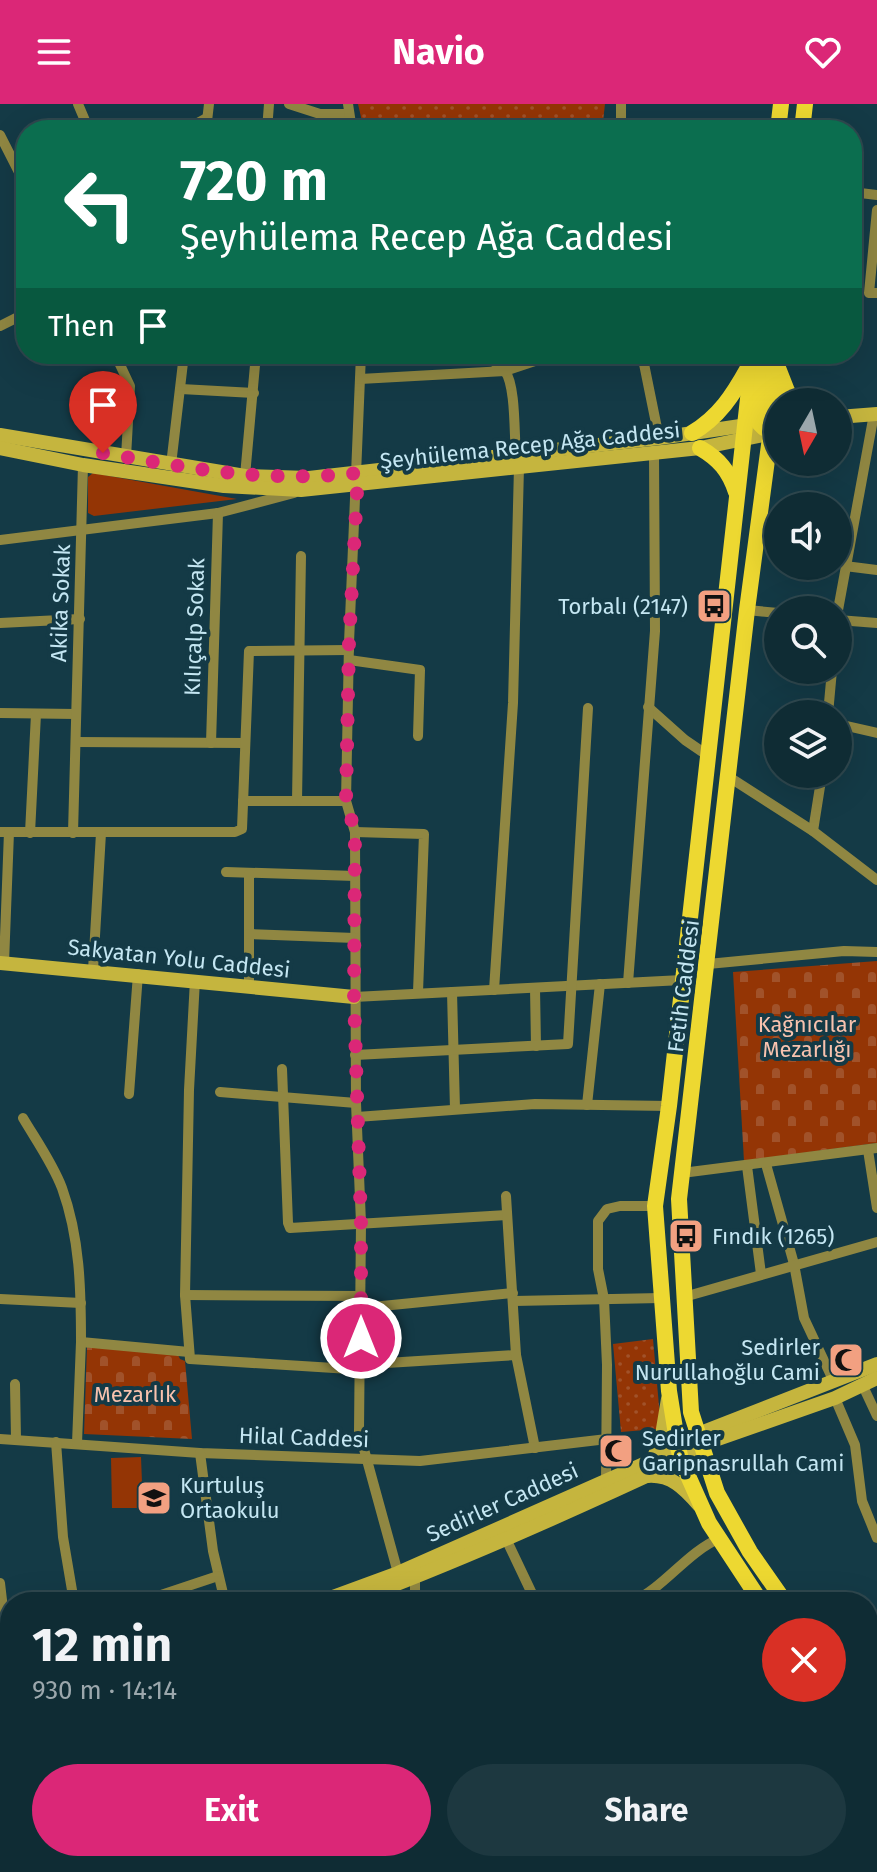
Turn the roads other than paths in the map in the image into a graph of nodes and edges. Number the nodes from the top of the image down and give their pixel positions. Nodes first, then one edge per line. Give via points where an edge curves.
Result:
1 (289, 104) edge
2 (349, 109) edge
3 (0, 135) edge
4 (16, 166) edge
5 (877, 210) edge
6 (873, 293) edge
7 (120, 364) edge
8 (183, 364) edge
9 (255, 364) edge
10 (361, 364) edge
11 (495, 364) edge
12 (526, 364) edge
13 (644, 364) edge
14 (757, 364) edge
15 (764, 364) edge
16 (764, 364) edge
17 (770, 364) edge
18 (505, 371) junction
19 (360, 379) junction
20 (764, 388) edge
21 (764, 388) edge
22 (785, 388) edge
23 (181, 389) junction
24 (254, 393) junction
25 (875, 414) edge
26 (852, 416) edge
27 (764, 429) edge
28 (764, 431) edge
29 (0, 435) edge
30 (764, 437) edge
31 (659, 438) junction
32 (696, 441) junction
33 (0, 448) edge
34 (654, 453) junction
35 (126, 457) junction
36 (518, 461) junction
37 (83, 465) junction
38 (171, 465) junction
39 (245, 476) junction
40 (764, 476) edge
41 (769, 476) edge
42 (357, 480) junction
43 (764, 483) junction
44 (301, 490) junction
45 (737, 495) junction
46 (218, 513) junction
47 (757, 527) junction
48 (82, 530) junction
49 (852, 531) edge
50 (0, 540) edge
51 (301, 556) dead end
52 (852, 567) edge
53 (877, 570) edge
54 (747, 610) junction
55 (764, 612) edge
56 (80, 619) junction
57 (852, 621) edge
58 (0, 623) edge
59 (877, 623) edge
60 (299, 650) junction
61 (349, 655) junction
62 (648, 707) junction
63 (588, 708) dead end
64 (0, 713) edge
65 (36, 714) junction
66 (76, 714) junction
67 (852, 727) edge
68 (877, 733) edge
69 (418, 736) dead end
70 (76, 742) junction
71 (211, 743) junction
72 (245, 743) junction
73 (707, 755) junction
74 (729, 777) junction
75 (820, 788) edge
76 (243, 801) junction
77 (297, 801) junction
78 (346, 801) junction
79 (813, 831) junction
80 (4, 832) edge
81 (355, 832) junction
82 (30, 833) junction
83 (73, 833) junction
84 (101, 833) junction
85 (226, 872) dead end
86 (249, 874) junction
87 (355, 876) junction
88 (877, 880) edge
89 (249, 934) junction
90 (355, 938) junction
91 (877, 952) edge
92 (2, 963) edge
93 (708, 964) junction
94 (93, 970) junction
95 (138, 974) junction
96 (195, 980) junction
97 (682, 980) junction
98 (628, 983) junction
99 (600, 984) junction
100 (572, 986) junction
101 (249, 988) junction
102 (535, 988) junction
103 (494, 990) junction
104 (418, 992) junction
105 (452, 992) junction
106 (354, 997) junction
107 (536, 1046) junction
108 (453, 1050) junction
109 (355, 1055) junction
110 (282, 1069) dead end
111 (220, 1092) dead end
112 (129, 1094) dead end
113 (282, 1096) junction
114 (356, 1103) junction
115 (587, 1105) junction
116 (669, 1106) junction
117 (455, 1109) junction
118 (357, 1117) junction
119 (23, 1118) dead end
120 (872, 1149) edge
121 (766, 1164) junction
122 (747, 1166) junction
123 (682, 1173) junction
124 (506, 1196) dead end
125 (655, 1206) junction
126 (877, 1208) edge
127 (507, 1215) junction
128 (361, 1223) junction
129 (877, 1242) edge
130 (794, 1264) junction
131 (761, 1274) junction
132 (185, 1295) junction
133 (513, 1297) junction
134 (684, 1297) junction
135 (661, 1298) junction
136 (0, 1299) edge
137 (604, 1299) junction
138 (362, 1302) junction
139 (81, 1303) junction
140 (81, 1342) junction
141 (189, 1352) junction
142 (516, 1355) junction
143 (877, 1364) edge
144 (361, 1367) junction
145 (877, 1378) edge
146 (834, 1382) junction
147 (15, 1384) dead end
148 (862, 1384) junction
149 (669, 1391) junction
150 (835, 1398) junction
151 (877, 1416) edge
152 (0, 1439) edge
153 (16, 1439) junction
154 (607, 1439) junction
155 (700, 1439) junction
156 (56, 1442) junction
157 (77, 1443) junction
158 (535, 1448) junction
159 (200, 1453) junction
160 (679, 1454) junction
161 (365, 1460) junction
162 (653, 1460) junction
163 (646, 1476) junction
164 (606, 1480) junction
165 (701, 1506) junction
166 (720, 1538) junction
167 (877, 1538) edge
168 (507, 1541) junction
169 (398, 1573) junction
170 (218, 1576) junction
171 (415, 1578) junction
172 (72, 1592) edge
173 (170, 1592) edge
174 (222, 1592) edge
175 (346, 1592) edge
176 (377, 1592) edge
177 (415, 1592) edge
178 (531, 1592) edge
179 (655, 1592) edge
180 (755, 1592) edge
181 (778, 1592) edge

1 - 2 street via 320,114
3 - 4 street
5 - 6 street
7 - 35 street via 130,386
8 - 23 street
9 - 24 street
10 - 19 street
11 - 18 street
12 - 18 street
13 - 31 street
14 - 32 main road
15 - 20 main road, Fetih Caddesi
16 - 21 main road, Fetih Caddesi
17 - 22 main road
18 - 19 street
18 - 36 street
19 - 42 street
23 - 24 street
23 - 38 street
24 - 39 street
25 - 26 street
25 - 49 street
27 - 32 street, Şeyhülema Recep Ağa Caddesi
28 - 45 main road, Fetih Caddesi
29 - 35 street, Şeyhülema Recep Ağa Caddesi
30 - 47 main road
31 - 32 street, Şeyhülema Recep Ağa Caddesi
31 - 36 street, Şeyhülema Recep Ağa Caddesi
32 - 34 street, Şeyhülema Recep Ağa Caddesi
32 - 45 main road via 724,466
33 - 37 street, Şeyhülema Recep Ağa Caddesi
34 - 36 street, Şeyhülema Recep Ağa Caddesi
34 - 62 street via 655,631
35 - 38 street, Şeyhülema Recep Ağa Caddesi
36 - 42 street, Şeyhülema Recep Ağa Caddesi
36 - 103 street via 513,703
37 - 44 street, Şeyhülema Recep Ağa Caddesi via 224,486
37 - 48 street, Akika Sokak
38 - 39 street, Şeyhülema Recep Ağa Caddesi
39 - 42 street, Şeyhülema Recep Ağa Caddesi
40 - 43 main road, Fetih Caddesi
41 - 43 main road
42 - 44 street, Şeyhülema Recep Ağa Caddesi
42 - 61 street
43 - 47 main road, Fetih Caddesi
44 - 46 street
45 - 73 main road, Fetih Caddesi
46 - 48 street
46 - 71 street, Kılıçalp Sokak
47 - 54 main road, Fetih Caddesi
48 - 50 street
48 - 56 street, Akika Sokak
51 - 60 street
52 - 53 street
54 - 55 street
54 - 74 main road, Fetih Caddesi
56 - 58 street
56 - 66 street, Akika Sokak
57 - 59 street
60 - 61 street
60 - 72 street via 249,651
60 - 77 street
61 - 69 street via 420,670
61 - 78 street
62 - 73 street
62 - 98 street
63 - 100 street
64 - 65 street
65 - 66 street
65 - 82 street
66 - 70 street, Akika Sokak
67 - 68 street
70 - 71 street
70 - 83 street, Akika Sokak
71 - 72 street
72 - 76 street
73 - 97 main road, Fetih Caddesi
74 - 79 street
74 - 93 main road, Fetih Caddesi
75 - 79 street
76 - 77 street
76 - 84 street via 242,829 235,832
77 - 78 street
78 - 81 street
79 - 88 street
80 - 82 street
80 - 92 street
81 - 87 street
81 - 104 street via 424,834
82 - 83 street
83 - 84 street
84 - 94 street
85 - 86 street
86 - 87 street
86 - 89 street
87 - 90 street
89 - 90 street
89 - 101 street
90 - 106 street
91 - 93 street
92 - 94 street, Sakyatan Yolu Caddesi
93 - 123 main road, Fetih Caddesi
94 - 95 street, Sakyatan Yolu Caddesi
95 - 96 street, Sakyatan Yolu Caddesi
95 - 112 street
96 - 101 street, Sakyatan Yolu Caddesi
96 - 132 street
97 - 98 street
97 - 116 main road, Fetih Caddesi
98 - 99 street
99 - 100 street
99 - 115 street
100 - 102 street
100 - 107 street via 568,1044
101 - 106 street, Sakyatan Yolu Caddesi
102 - 103 street
102 - 107 street
103 - 105 street
104 - 105 street
104 - 106 street
105 - 108 street
106 - 109 street
107 - 108 street
108 - 109 street
108 - 117 street
109 - 114 street
110 - 113 street
111 - 113 street
113 - 114 street
113 - 128 street via 290,1228
114 - 118 street
115 - 116 street
115 - 117 street
116 - 125 main road, Fetih Caddesi
117 - 118 street
118 - 128 street
119 - 139 street via 66,1200
120 - 121 street
120 - 126 street
121 - 122 street
121 - 130 street
122 - 123 street
122 - 131 street
123 - 134 main road, Fetih Caddesi
124 - 127 street
125 - 135 main road, Fetih Caddesi
125 - 137 street via 607,1209 598,1221
127 - 128 street
127 - 133 street
128 - 138 street
129 - 130 street
130 - 131 street
130 - 146 street via 804,1318
131 - 134 street
132 - 138 street
132 - 141 street
133 - 137 street
133 - 138 street
133 - 142 street
134 - 155 main road, Fetih Caddesi via 691,1412
135 - 137 street
135 - 149 main road, Fetih Caddesi
136 - 139 street
137 - 154 street
138 - 144 street
139 - 140 street
140 - 141 street
140 - 157 street
141 - 144 street via 190,1359
142 - 144 street
142 - 158 street
143 - 146 street, Sedirler Caddesi
144 - 161 street via 359,1431
145 - 148 street, Sedirler Caddesi
146 - 155 street, Sedirler Caddesi
147 - 153 street
148 - 150 street, Sedirler Caddesi
148 - 151 street
149 - 160 main road, Fetih Caddesi
149 - 162 street
150 - 155 street, Sedirler Caddesi
150 - 167 street via 855,1445 862,1501
152 - 153 street, Hilal Caddesi
153 - 156 street, Hilal Caddesi
154 - 158 street, Hilal Caddesi
154 - 164 street
155 - 160 street, Sedirler Caddesi
155 - 181 main road, Fetih Caddesi via 717,1493
156 - 157 street, Hilal Caddesi
156 - 172 street
157 - 159 street, Hilal Caddesi
158 - 161 street, Hilal Caddesi via 420,1461
159 - 161 street, Hilal Caddesi
159 - 170 street
160 - 162 street, Sedirler Caddesi
160 - 163 street, Sedirler Caddesi
160 - 165 main road, Fetih Caddesi
161 - 169 street
162 - 164 street, Sedirler Caddesi
163 - 165 street via 674,1480
163 - 168 street, Sedirler Caddesi
164 - 169 street, Sedirler Caddesi
165 - 166 main road, Fetih Caddesi
166 - 179 street via 706,1544
166 - 180 main road, Fetih Caddesi
168 - 171 street, Sedirler Caddesi
168 - 178 street
169 - 171 street
169 - 175 street, Sedirler Caddesi
170 - 173 street
170 - 174 street
171 - 176 street, Sedirler Caddesi
171 - 177 street

